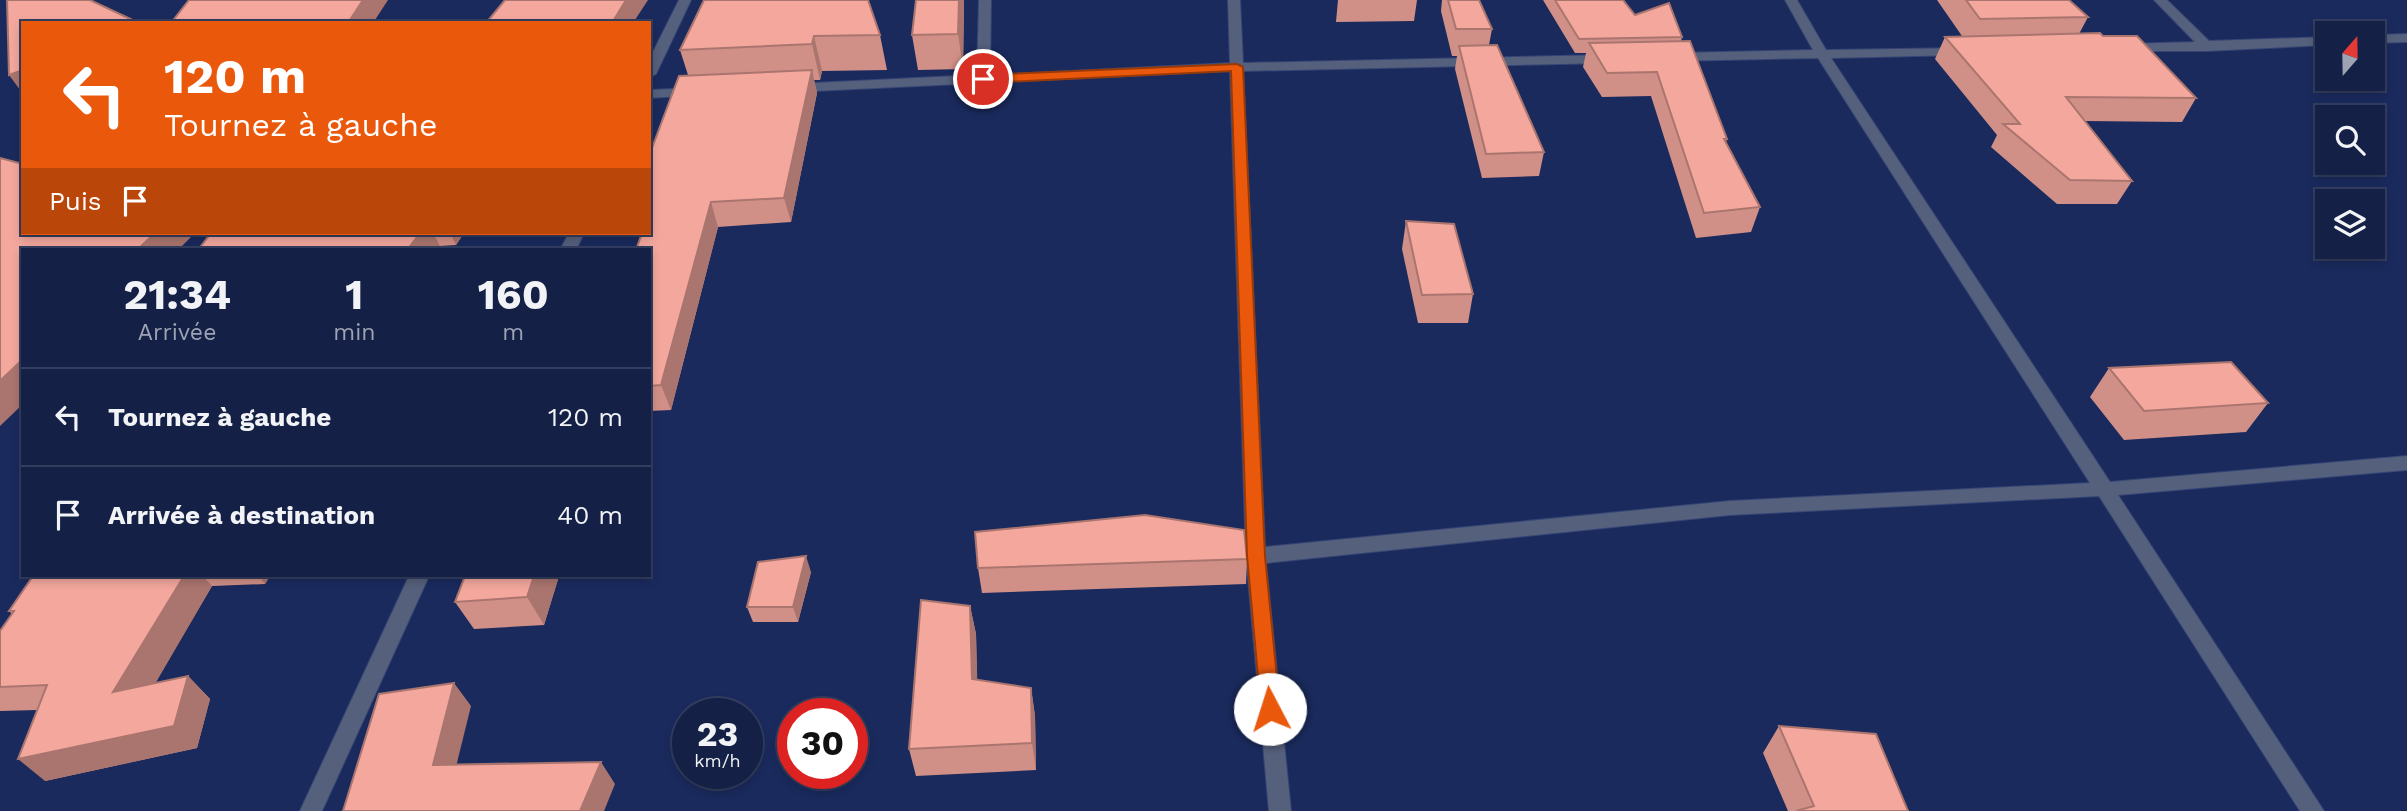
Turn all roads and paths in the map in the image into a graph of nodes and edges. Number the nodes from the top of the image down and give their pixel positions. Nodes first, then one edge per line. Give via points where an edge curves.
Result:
1 (685, 0) edge
2 (985, 0) edge
3 (1234, 0) edge
4 (1791, 0) edge
5 (2160, 0) edge
6 (2407, 38) edge
7 (2385, 39) edge
8 (2315, 42) edge
9 (2207, 47) junction
10 (2111, 48) edge
11 (1973, 51) edge
12 (1822, 54) junction
13 (1655, 57) edge
14 (1627, 58) edge
15 (1237, 67) junction
16 (651, 70) edge
17 (983, 79) junction
18 (774, 89) edge
19 (705, 92) edge
20 (651, 94) edge
21 (2407, 463) edge
22 (2106, 489) junction
23 (1256, 556) junction
24 (419, 577) edge
25 (311, 811) edge
26 (1280, 811) edge
27 (2313, 811) edge

1 - 16 street
2 - 17 street
3 - 15 street
4 - 12 street
5 - 9 street
6 - 7 street
8 - 9 street
9 - 10 street
11 - 12 street
12 - 13 street
12 - 22 street
14 - 15 street
15 - 17 street
15 - 23 street
17 - 18 street
19 - 20 street
21 - 22 street
22 - 23 street via 1730,508
22 - 27 street
23 - 26 street
24 - 25 street

